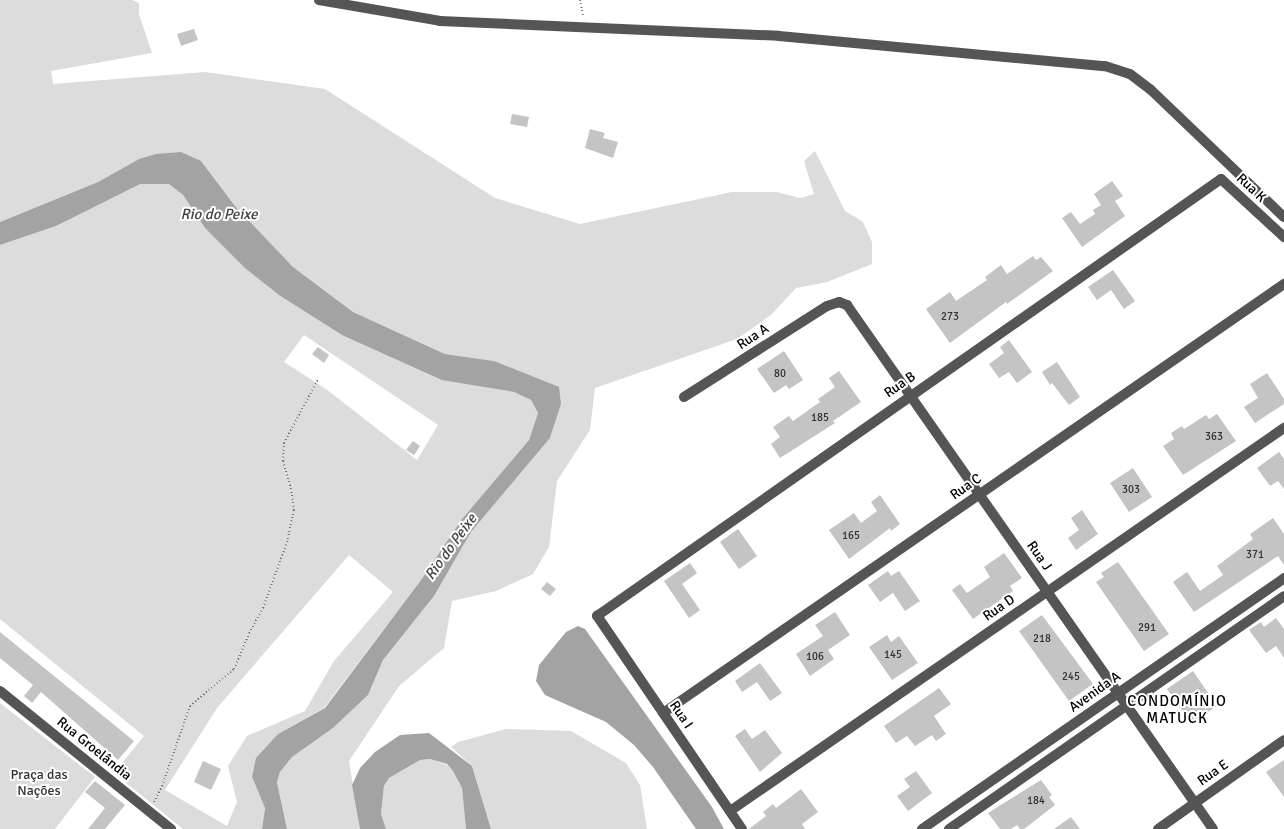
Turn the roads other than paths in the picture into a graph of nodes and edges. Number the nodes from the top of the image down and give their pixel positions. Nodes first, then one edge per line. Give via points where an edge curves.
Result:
1 (319, 0) edge
2 (1221, 179) joint
3 (1284, 217) edge
4 (1284, 237) edge
5 (1284, 284) edge
6 (839, 302) joint
7 (910, 395) junction
8 (684, 398) dead end
9 (1284, 428) edge
10 (979, 495) junction
11 (1284, 578) edge
12 (1047, 592) junction
13 (1284, 596) edge
14 (597, 616) joint
15 (0, 692) edge
16 (1118, 693) junction
17 (1127, 706) junction
18 (663, 713) junction
19 (1284, 740) edge
20 (1195, 803) junction
21 (730, 811) junction
22 (936, 825) edge
23 (171, 829) edge
24 (742, 829) edge
25 (922, 829) edge
26 (949, 829) edge
27 (1158, 829) edge
28 (1213, 829) edge

1 - 3 street via 440,21 779,36 1105,66 1130,74 1151,90
2 - 4 street, Rua K
2 - 7 street, Rua B
5 - 10 street, Rua C
6 - 7 street, Rua J via 847,305
6 - 8 street, Rua A via 827,306
7 - 10 street, Rua J
7 - 14 street, Rua B
9 - 12 street, Rua D
10 - 12 street, Rua J
10 - 18 street, Rua C
11 - 16 street, Avenida A
12 - 16 street, Rua J
12 - 21 street, Rua D
13 - 17 street
14 - 18 street, Rua I
15 - 23 street, Rua Groelândia
16 - 17 street, Rua J
16 - 22 street, Avenida A
17 - 20 street, Rua J
17 - 26 street
18 - 21 street, Rua I
19 - 20 street, Rua E
20 - 27 street, Rua E
20 - 28 street, Rua J
21 - 24 street, Rua I
22 - 25 street, Avenida A

